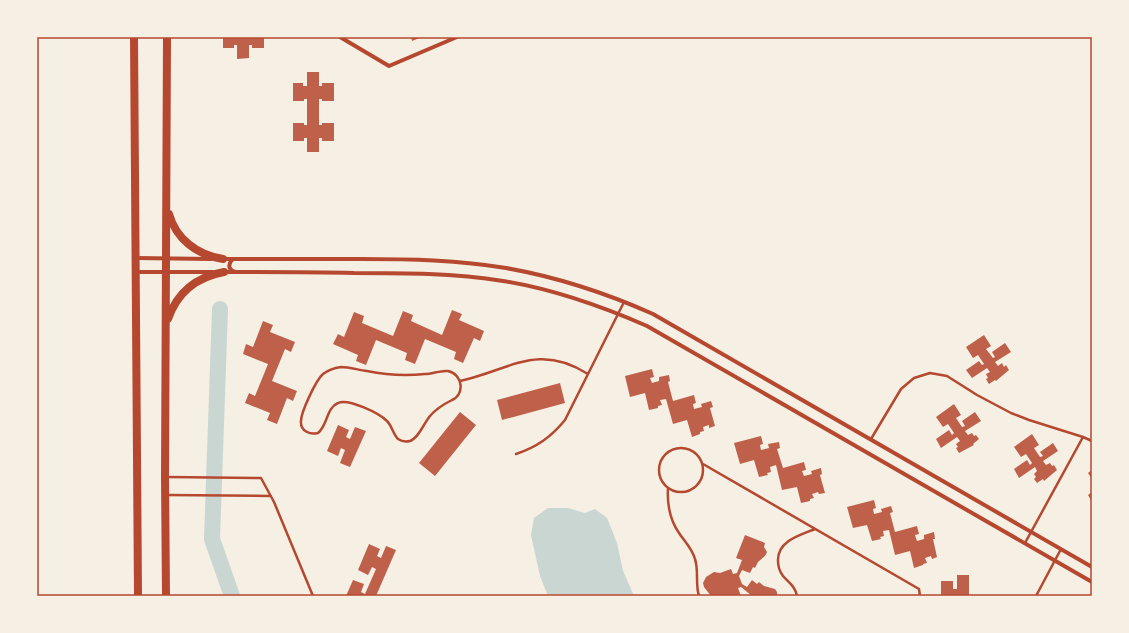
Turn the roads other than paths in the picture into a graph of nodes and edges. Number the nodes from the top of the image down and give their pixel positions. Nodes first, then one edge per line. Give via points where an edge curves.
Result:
1 (134, 37) edge
2 (167, 37) edge
3 (340, 37) edge
4 (457, 37) edge
5 (166, 199) junction
6 (135, 258) junction
7 (166, 258) junction
8 (223, 259) junction
9 (236, 259) junction
10 (136, 272) junction
11 (166, 272) junction
12 (224, 272) junction
13 (236, 272) junction
14 (624, 302) junction
15 (618, 314) junction
16 (166, 336) junction
17 (588, 374) junction
18 (460, 381) junction
19 (1083, 437) junction
20 (871, 439) junction
21 (1092, 441) edge
22 (516, 454) dead end
23 (703, 464) junction
24 (165, 478) junction
25 (668, 488) junction
26 (165, 495) junction
27 (271, 496) junction
28 (815, 529) junction
29 (1031, 532) junction
30 (1025, 544) junction
31 (1061, 549) junction
32 (1055, 560) junction
33 (1092, 567) edge
34 (1092, 582) edge
35 (138, 596) edge
36 (166, 596) edge
37 (313, 596) edge
38 (699, 596) edge
39 (797, 596) edge
40 (920, 596) edge
41 (1036, 596) edge

1 - 6 highway
2 - 5 highway
3 - 4 street via 389,66
5 - 7 highway
5 - 8 highway via 172,223 186,242 203,253
6 - 7 street
6 - 10 highway
7 - 8 street
7 - 11 highway
8 - 9 street
9 - 13 street via 229,264 230,270
9 - 14 street via 430,260 474,263 556,279
10 - 11 street
10 - 35 highway
11 - 12 street
11 - 16 highway
12 - 13 street
12 - 16 highway via 198,280 184,291 170,312
13 - 15 street via 404,273 492,279 577,299
14 - 15 lane
14 - 20 street via 653,314
15 - 17 lane
15 - 30 street via 647,326
16 - 24 highway
17 - 18 lane via 565,362 539,358 518,362
17 - 22 lane via 565,420 556,432 544,442
18 - 18 lane via 459,395 434,412 418,436 408,442 398,439 390,425 378,414 349,402 338,402 333,406 322,430 318,433 310,434 301,426 315,384 323,374 334,368 347,367 396,375 449,371
19 - 20 lane via 1011,413 947,376 930,373 914,378 901,389
19 - 21 lane
19 - 29 lane
20 - 29 street
23 - 25 lane via 703,475 694,488 684,492
23 - 25 lane via 698,454 689,448 678,447 668,451 661,459 658,470 661,480
23 - 28 lane
24 - 26 highway
24 - 27 lane via 261,478
25 - 38 lane via 671,517 696,561
26 - 27 lane
26 - 36 highway
27 - 37 lane
28 - 39 lane via 789,540 779,552 779,568 794,587
28 - 40 lane via 919,589
29 - 30 lane
29 - 31 street
30 - 32 street
31 - 32 lane
31 - 33 street
32 - 34 street
32 - 41 lane

